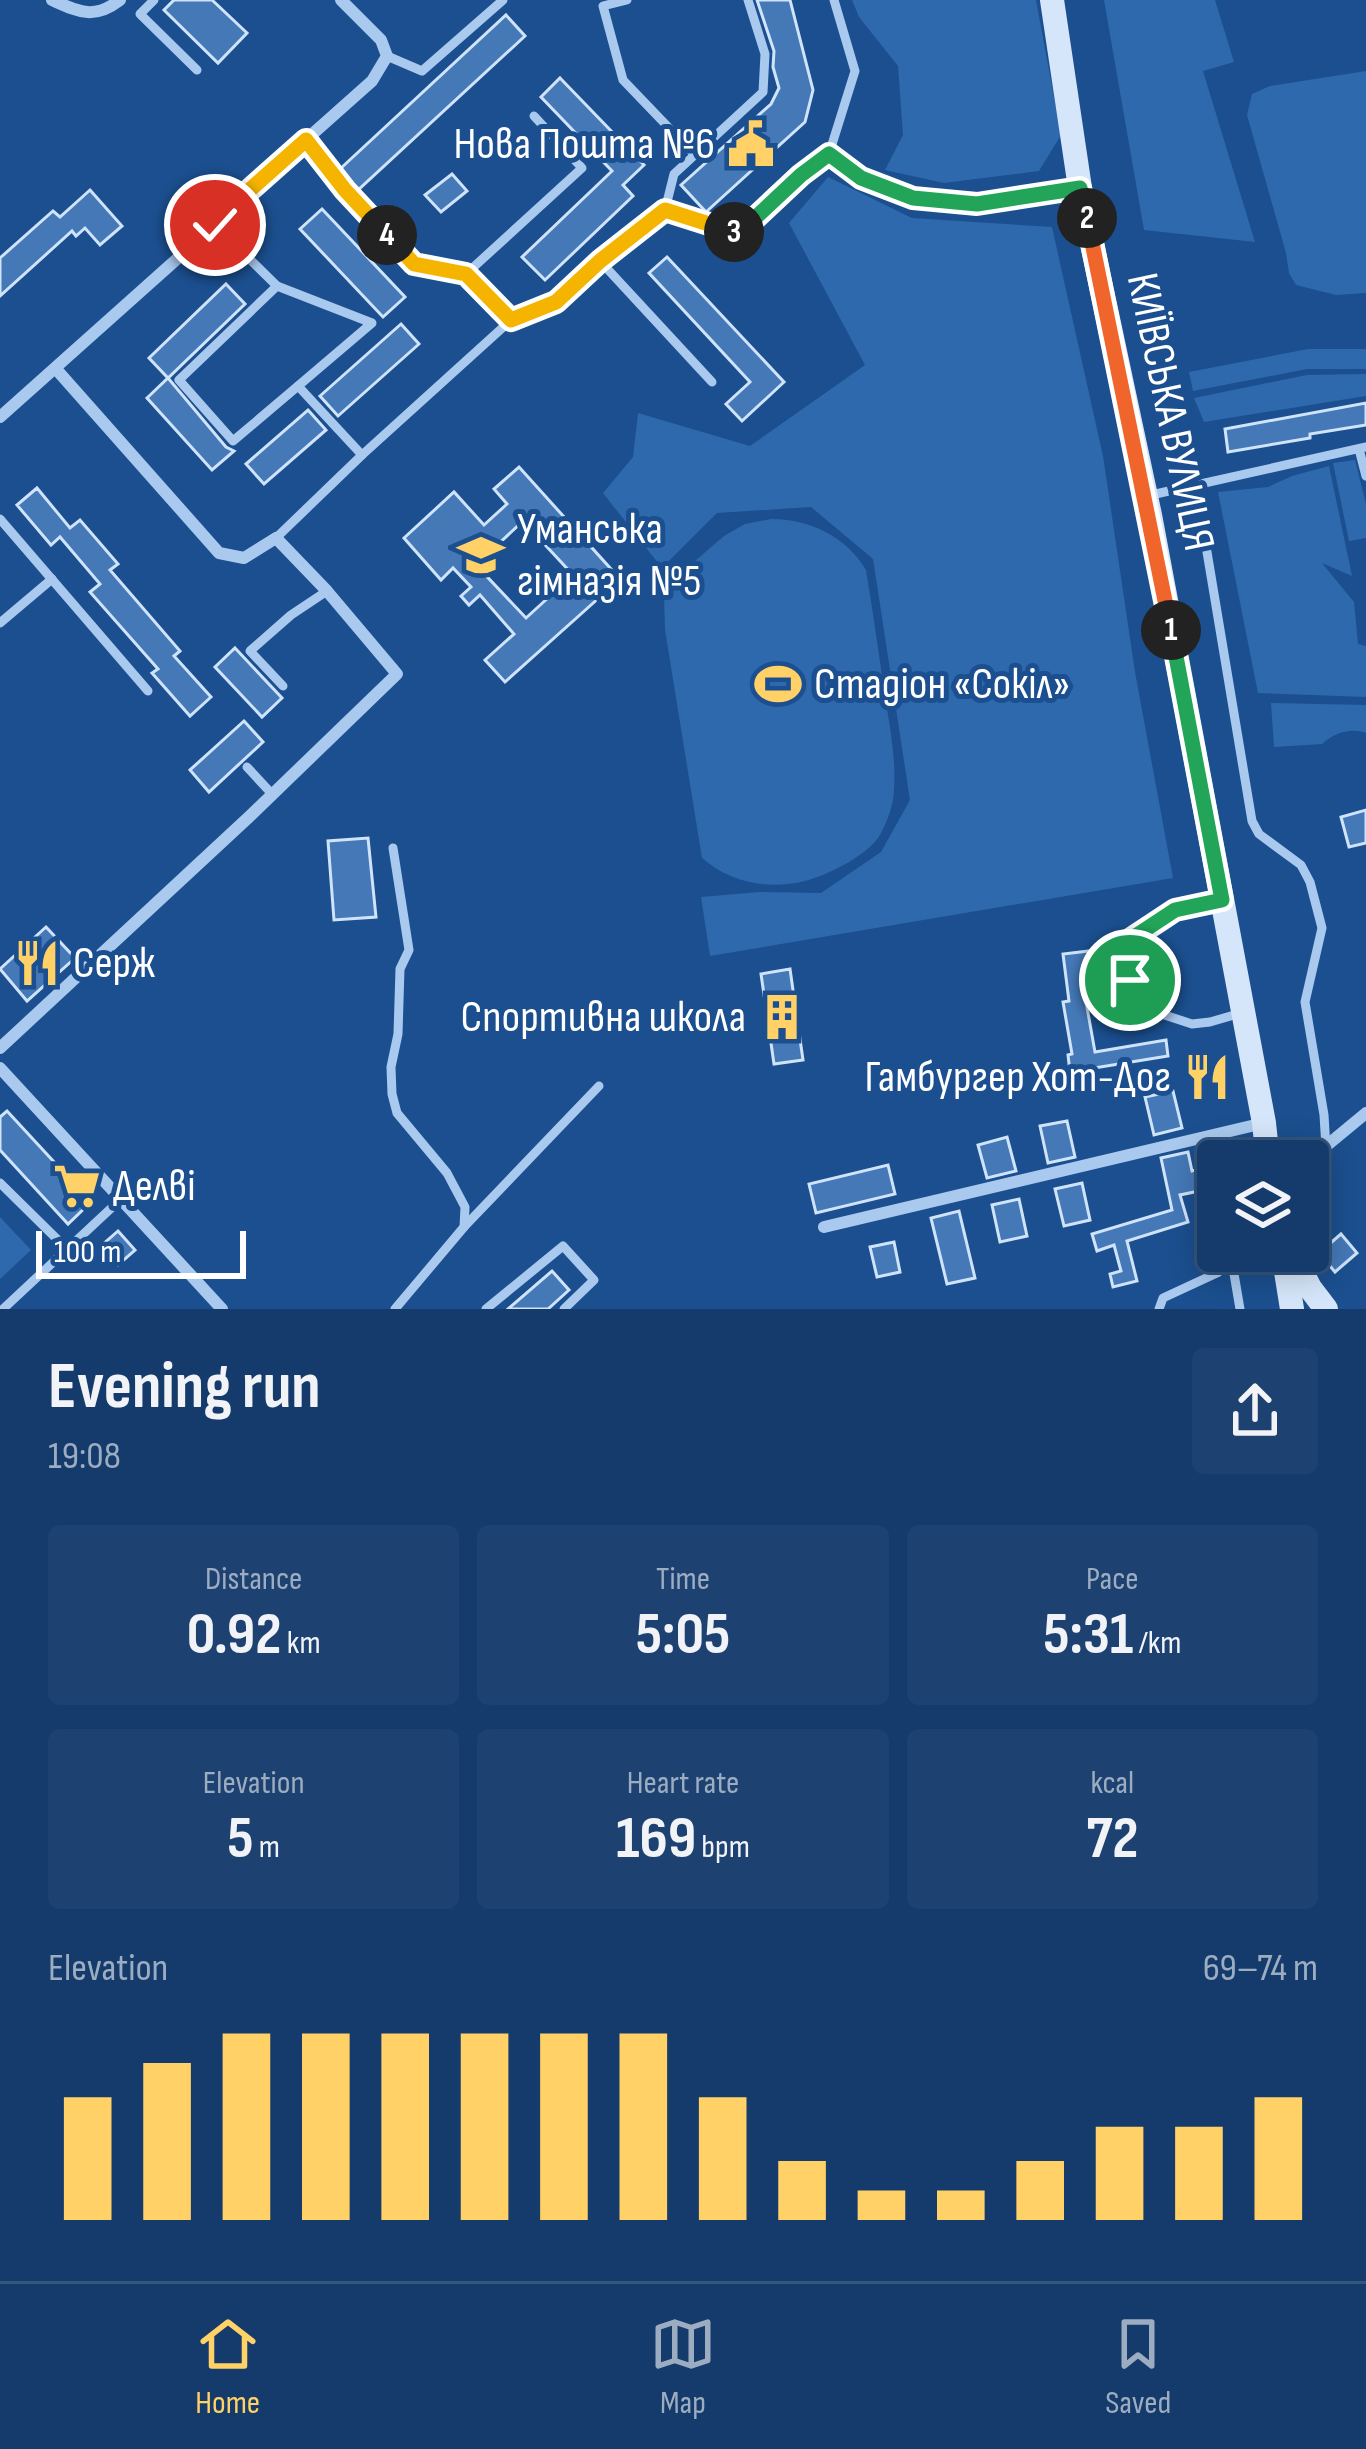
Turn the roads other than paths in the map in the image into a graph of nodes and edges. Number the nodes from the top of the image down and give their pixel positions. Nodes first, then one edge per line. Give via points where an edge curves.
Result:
1 (52, 0) edge
2 (120, 0) edge
3 (154, 0) edge
4 (341, 0) edge
5 (503, 0) edge
6 (627, 0) edge
7 (748, 0) edge
8 (834, 0) edge
9 (1052, 0) edge
10 (387, 56) junction
11 (196, 70) dead end
12 (534, 116) dead end
13 (306, 140) junction
14 (694, 154) junction
15 (829, 154) junction
16 (1080, 188) junction
17 (665, 210) junction
18 (215, 225) junction
19 (600, 261) junction
20 (466, 274) junction
21 (278, 286) junction
22 (511, 320) junction
23 (56, 369) junction
24 (712, 382) dead end
25 (298, 386) junction
26 (0, 417) edge
27 (1363, 448) edge
28 (362, 455) junction
29 (1366, 476) edge
30 (1175, 489) junction
31 (1146, 497) junction
32 (0, 518) edge
33 (276, 538) junction
34 (52, 580) junction
35 (327, 591) junction
36 (0, 623) edge
37 (283, 686) dead end
38 (148, 691) dead end
39 (248, 767) dead end
40 (272, 794) junction
41 (393, 848) dead end
42 (1222, 900) junction
43 (1242, 1012) junction
44 (0, 1048) edge
45 (0, 1068) edge
46 (599, 1085) dead end
47 (1366, 1113) edge
48 (1264, 1124) junction
49 (1266, 1140) edge
50 (1326, 1140) edge
51 (1329, 1145) edge
52 (0, 1183) edge
53 (121, 1199) junction
54 (824, 1227) dead end
55 (464, 1228) junction
56 (68, 1249) junction
57 (1217, 1272) edge
58 (1234, 1272) edge
59 (1289, 1272) edge
60 (1300, 1272) edge
61 (3, 1309) edge
62 (222, 1309) edge
63 (395, 1309) edge
64 (486, 1309) edge
65 (564, 1309) edge
66 (1159, 1309) edge
67 (1240, 1309) edge
68 (1292, 1309) edge
69 (1326, 1309) edge

1 - 2 street via 94,13
3 - 11 lane via 140,14
4 - 10 street
5 - 10 lane via 422,71
6 - 14 lane via 603,6 623,80
7 - 14 lane via 765,54 764,92
8 - 15 lane via 855,71
9 - 16 main road, КИЇВСЬКА ВУЛИЦЯ
10 - 13 street via 372,81
12 - 20 lane via 582,168
13 - 18 street
13 - 20 lane via 414,264
14 - 17 lane via 674,174
15 - 16 street via 861,178 913,198 977,204
15 - 17 street via 738,234
16 - 31 main road, КИЇВСЬКА ВУЛИЦЯ
17 - 19 street
18 - 21 lane
18 - 23 street
19 - 22 street via 556,302
19 - 24 lane
20 - 22 lane
21 - 25 lane via 372,323
21 - 25 lane via 179,380 232,441
22 - 28 lane
23 - 26 street
23 - 33 street via 219,553 244,558
25 - 28 lane
27 - 29 lane
27 - 30 lane
28 - 33 lane
30 - 31 lane
30 - 50 lane via 1204,534 1252,821 1300,865 1322,928 1305,1002
31 - 42 main road, КИЇВСЬКА ВУЛИЦЯ
32 - 34 lane
33 - 35 street
34 - 36 lane
34 - 38 lane
35 - 37 lane via 250,651
35 - 40 street via 397,674
39 - 40 lane
40 - 44 street
41 - 55 lane via 409,950 400,969 392,1094 397,1112 447,1173 465,1207
42 - 43 main road, КИЇВСЬКА ВУЛИЦЯ
42 - 43 lane via 1175,910 1125,943 1134,1005 1192,1024
43 - 48 main road, КИЇВСЬКА ВУЛИЦЯ
45 - 53 street
46 - 55 lane
47 - 51 street
48 - 49 main road, КИЇВСЬКА ВУЛИЦЯ
48 - 54 street
52 - 56 lane
53 - 56 lane
53 - 62 street
55 - 63 lane
56 - 61 lane
57 - 66 lane via 1163,1298
58 - 67 lane
59 - 68 main road
60 - 69 main road
64 - 65 lane via 563,1246 594,1280

